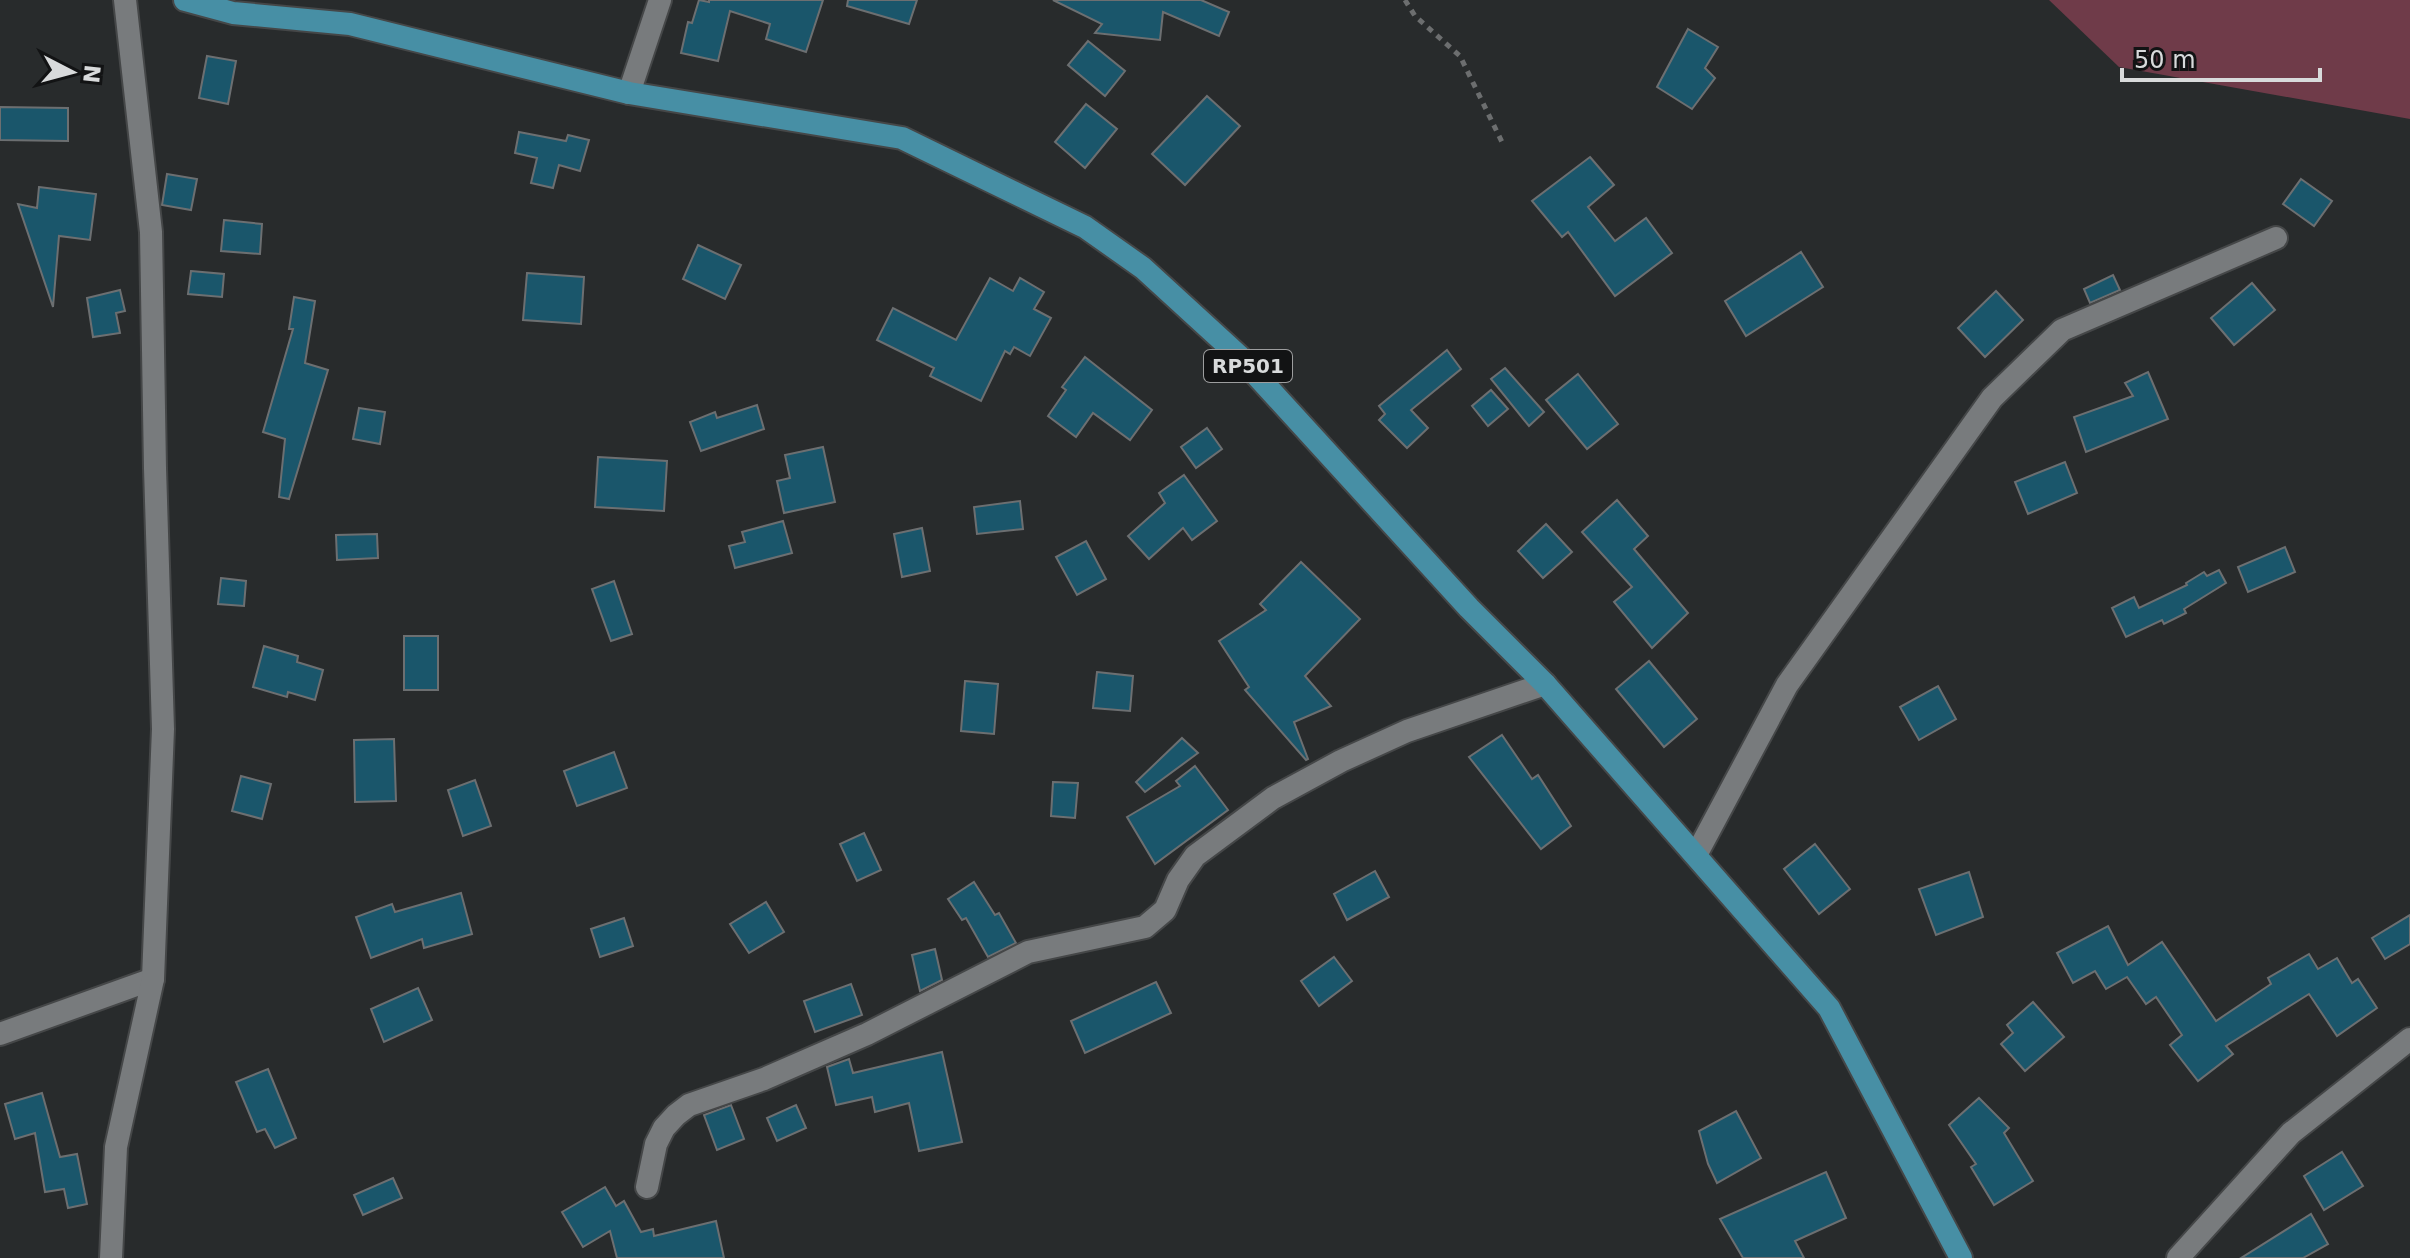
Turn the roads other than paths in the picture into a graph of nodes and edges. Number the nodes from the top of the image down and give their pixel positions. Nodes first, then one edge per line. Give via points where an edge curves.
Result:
1 (125, 0) edge
2 (185, 0) edge
3 (660, 0) edge
4 (629, 93) junction
5 (2276, 238) dead end
6 (1545, 684) junction
7 (1696, 855) junction
8 (153, 979) junction
9 (0, 1034) edge
10 (2410, 1039) edge
11 (647, 1187) dead end
12 (111, 1258) edge
13 (1961, 1258) edge
14 (2178, 1258) edge

1 - 8 street via 151,232 163,729
2 - 4 main road, RP501 via 233,13 350,24
3 - 4 street
4 - 6 main road, RP501 via 902,138 1085,227 1143,268 1238,355
5 - 7 street via 2062,330 1992,398 1787,685
6 - 7 main road, RP501
6 - 11 street via 1407,731 1273,798 1195,856 1165,910 1145,927 1028,952 867,1034 689,1105 664,1128
7 - 13 main road, RP501 via 1829,1008
8 - 9 street
8 - 12 street via 116,1147
10 - 14 street via 2291,1133

